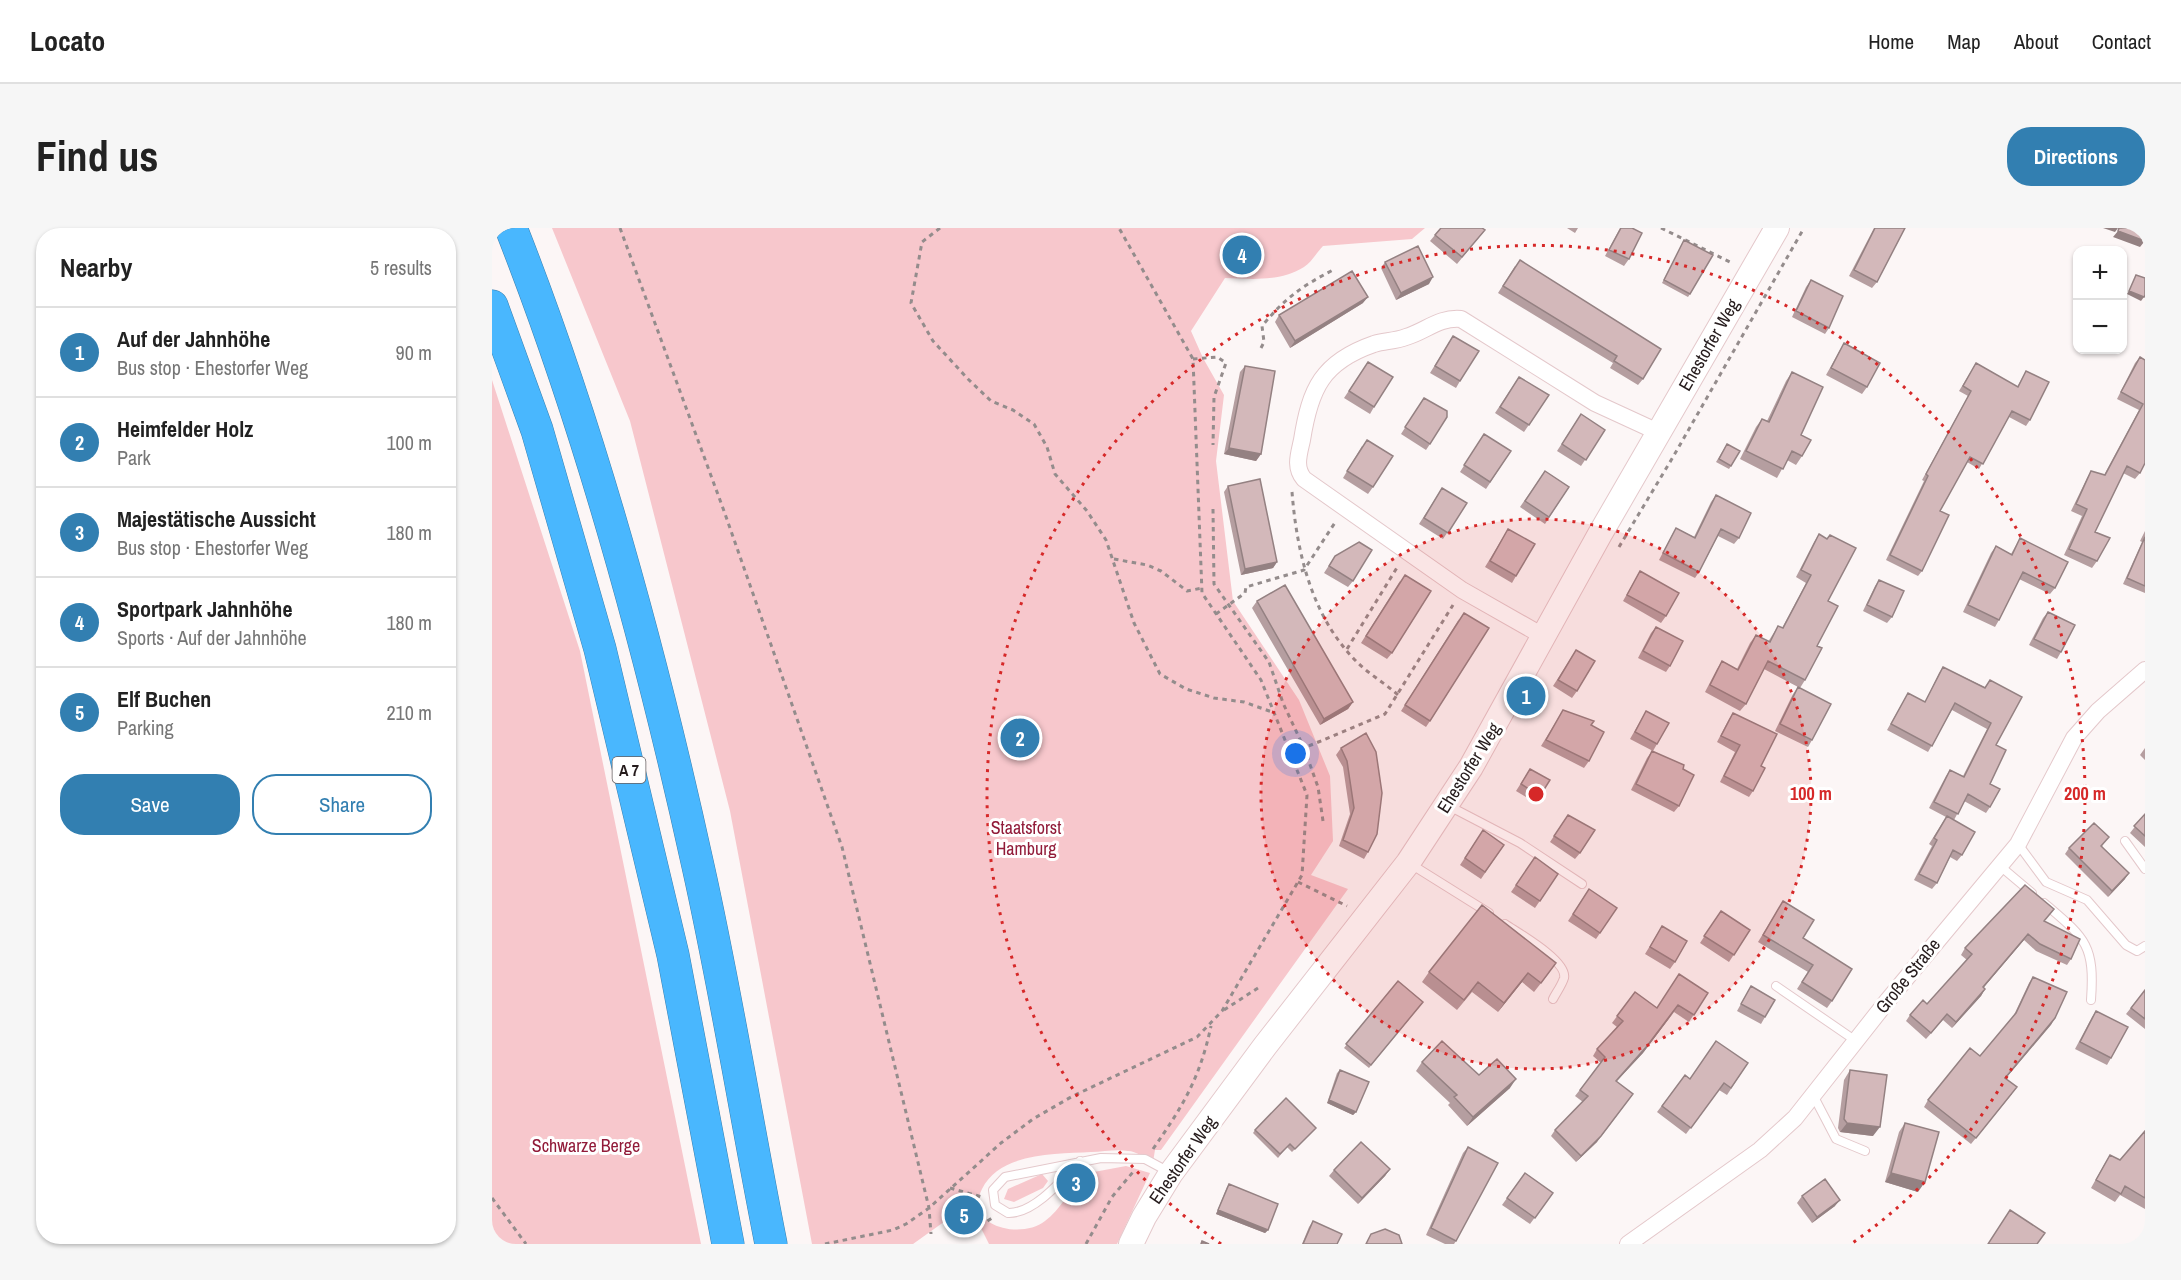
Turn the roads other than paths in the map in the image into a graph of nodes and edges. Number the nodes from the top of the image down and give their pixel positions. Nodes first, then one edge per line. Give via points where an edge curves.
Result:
1 (511, 228) edge
2 (1777, 228) edge
3 (492, 306) edge
4 (1658, 432) junction
5 (1543, 636) junction
6 (2145, 670) edge
7 (1447, 804) junction
8 (2125, 841) dead end
9 (2018, 844) junction
10 (1408, 863) junction
11 (2000, 866) junction
12 (2145, 869) edge
13 (1582, 885) dead end
14 (2145, 946) edge
15 (1776, 986) dead end
16 (1553, 999) dead end
17 (2091, 1000) dead end
18 (1856, 1041) junction
19 (1813, 1095) junction
20 (1865, 1151) dead end
21 (1080, 1161) junction
22 (1171, 1173) junction
23 (728, 1244) edge
24 (771, 1244) edge
25 (1131, 1244) edge
26 (1628, 1244) edge

1 - 24 highway, A 7 via 584,435 642,635 698,866
2 - 4 main road, Ehestorfer Weg
3 - 23 highway, A 7 via 537,430 600,649 673,955
4 - 5 main road, Ehestorfer Weg
4 - 5 street via 1595,403 1461,319 1449,318 1406,337 1352,353 1329,371 1309,400 1299,473 1344,509 1462,590
5 - 7 main road, Ehestorfer Weg via 1489,738
6 - 9 street, Große Straße via 2104,704 2074,738
7 - 10 main road, Ehestorfer Weg
7 - 13 lane via 1520,843
8 - 12 lane
9 - 11 street, Große Straße
9 - 14 lane via 2046,882 2087,900 2126,945 2137,951
10 - 16 lane via 1545,951 1562,968 1564,976
10 - 22 main road, Ehestorfer Weg
11 - 17 lane via 2087,944 2093,970
11 - 18 street, Große Straße
15 - 18 lane
18 - 19 street, Große Straße
19 - 20 lane via 1836,1139
19 - 26 street, Große Straße via 1760,1150
21 - 21 lane via 1005,1177 995,1185 993,1200 1003,1212 1021,1211 1054,1189
21 - 22 lane via 1114,1157 1145,1160
22 - 25 main road, Ehestorfer Weg

